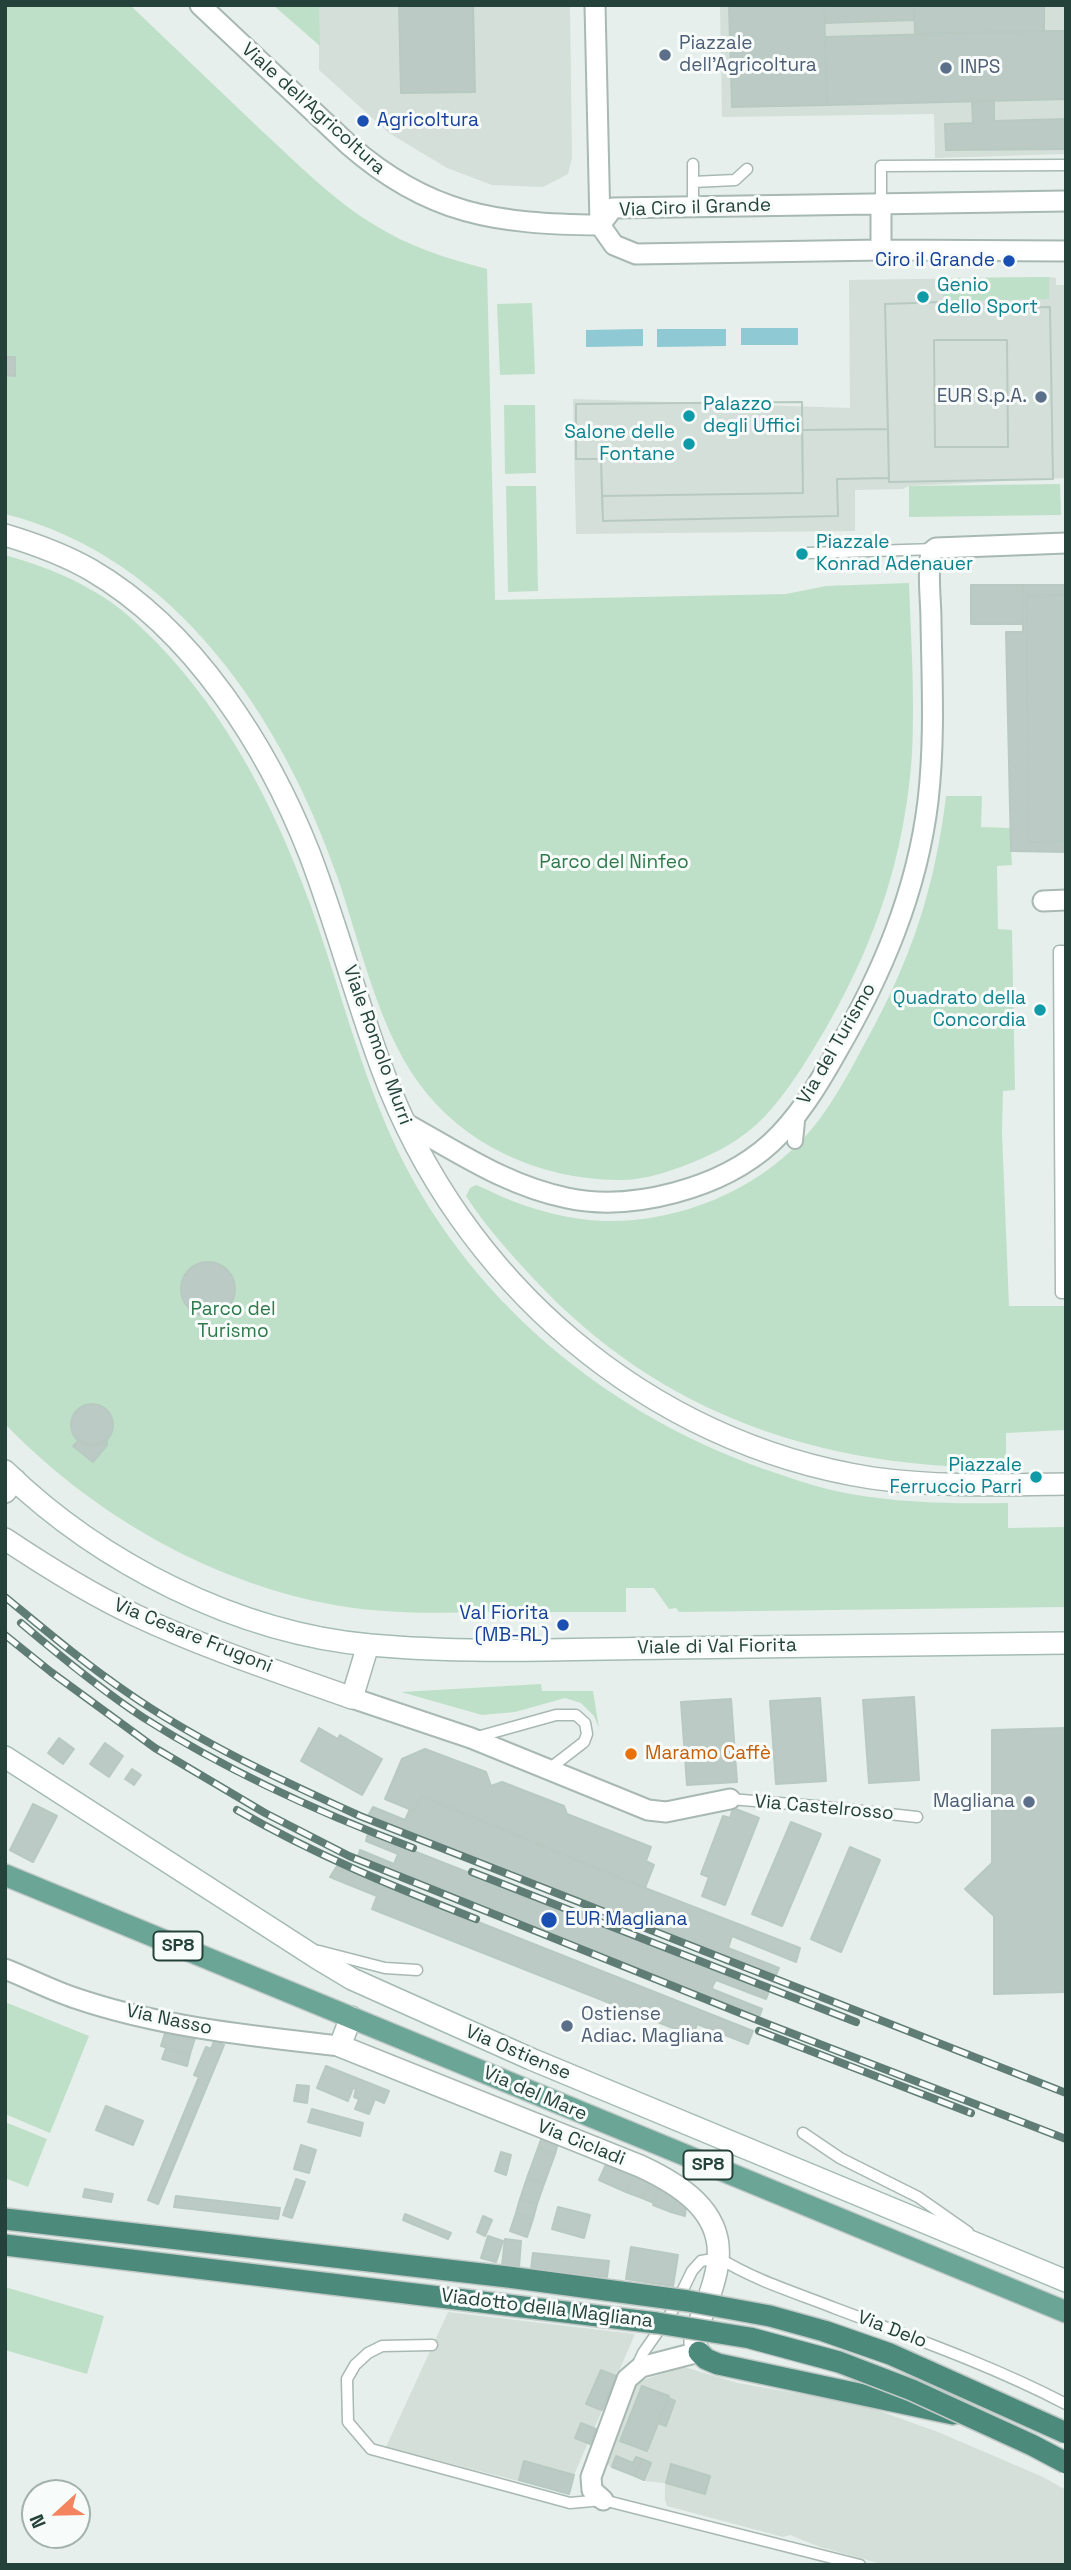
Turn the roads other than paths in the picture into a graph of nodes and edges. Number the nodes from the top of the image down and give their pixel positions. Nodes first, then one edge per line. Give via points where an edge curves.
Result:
1 (200, 5) edge
2 (595, 5) edge
3 (693, 164) dead end
4 (1066, 165) edge
5 (747, 169) dead end
6 (693, 182) junction
7 (1066, 201) edge
8 (881, 204) junction
9 (693, 207) junction
10 (600, 225) junction
11 (881, 250) junction
12 (1066, 251) edge
13 (5, 535) edge
14 (1066, 543) edge
15 (936, 548) junction
16 (808, 553) dead end
17 (1066, 900) edge
18 (1043, 901) dead end
19 (1066, 951) edge
20 (798, 1111) junction
21 (405, 1123) junction
22 (795, 1141) dead end
23 (1066, 1293) edge
24 (9, 1481) edge
25 (1066, 1484) edge
26 (5, 1539) edge
27 (1066, 1643) edge
28 (368, 1645) junction
29 (352, 1698) junction
30 (471, 1738) junction
31 (5, 1756) edge
32 (549, 1769) junction
33 (730, 1799) joint
34 (917, 1817) dead end
35 (5, 1875) edge
36 (297, 1945) junction
37 (5, 1969) edge
38 (417, 1970) dead end
39 (351, 2017) junction
40 (340, 2046) junction
41 (803, 2133) dead end
42 (5, 2219) edge
43 (5, 2245) edge
44 (990, 2250) junction
45 (719, 2258) junction
46 (1066, 2281) edge
47 (1066, 2312) edge
48 (432, 2345) dead end
49 (699, 2352) junction
50 (635, 2371) junction
51 (1066, 2404) edge
52 (972, 2417) junction
53 (1066, 2433) edge
54 (1066, 2463) edge
55 (603, 2500) junction
56 (860, 2565) edge

1 - 10 street, Viale dell'Agricoltura via 368,162 406,187 447,206 498,219
2 - 10 street
3 - 6 lane
4 - 8 lane via 881,166
5 - 6 lane via 735,180
6 - 9 lane
7 - 8 street, Via Ciro il Grande
8 - 9 street, Via Ciro il Grande
8 - 11 street
9 - 10 street, Via Ciro il Grande via 612,208
10 - 11 street, Via Ciro il Grande via 614,246 636,254
11 - 12 street, Via Ciro il Grande
13 - 21 street, Viale Romolo Murri via 80,564 136,602 187,650 239,718 266,760 310,855 382,1070
14 - 15 street
15 - 16 lane
15 - 20 street, Via del Turismo via 930,556 931,768 914,874 899,925 875,980 828,1067
17 - 18 street
19 - 23 lane via 1059,951 1061,1293
20 - 21 street, Via del Turismo via 771,1142 736,1167 688,1188 623,1202 568,1199 530,1189 495,1175
20 - 22 street
21 - 25 street, Viale Romolo Murri via 451,1206 531,1305 605,1367 681,1415 730,1437 868,1477 915,1483
24 - 28 street, Viale di Val Fiorita via 94,1543 175,1588 264,1622
26 - 29 street, Via Cesare Frugoni via 133,1614
27 - 28 street, Viale di Val Fiorita via 471,1649
28 - 29 street
29 - 30 street
30 - 32 street
30 - 32 lane via 556,1715 576,1715 585,1723 587,1737
31 - 36 street, Via Ostiense
32 - 33 street via 655,1811
33 - 34 lane, Via Castelrosso
35 - 39 main road, Via del Mare / SP8
36 - 38 lane via 385,1968
36 - 44 street, Via Ostiense via 352,1979 531,2059
37 - 40 street, Via Nasso via 74,1998 159,2021
39 - 40 street
39 - 47 main road, Via del Mare / SP8
40 - 45 street, Via Cicladi via 663,2178 693,2197 705,2212
41 - 44 lane via 840,2158 918,2197
42 - 53 highway, Viadotto della Magliana, bridge via 536,2281 756,2314 890,2354
43 - 52 highway, Viadotto della Magliana, bridge via 735,2335 839,2362
44 - 46 street, Via Ostiense
45 - 49 street via 695,2334
45 - 50 lane via 701,2261 692,2271
45 - 51 lane, Via Delo via 747,2275 985,2366
48 - 55 lane via 382,2346 355,2365 347,2379 348,2422 371,2449 570,2503
49 - 50 street
49 - 52 highway, bridge via 718,2364
50 - 55 street via 591,2477 592,2490
52 - 54 highway, Viadotto della Magliana, bridge
55 - 56 lane

